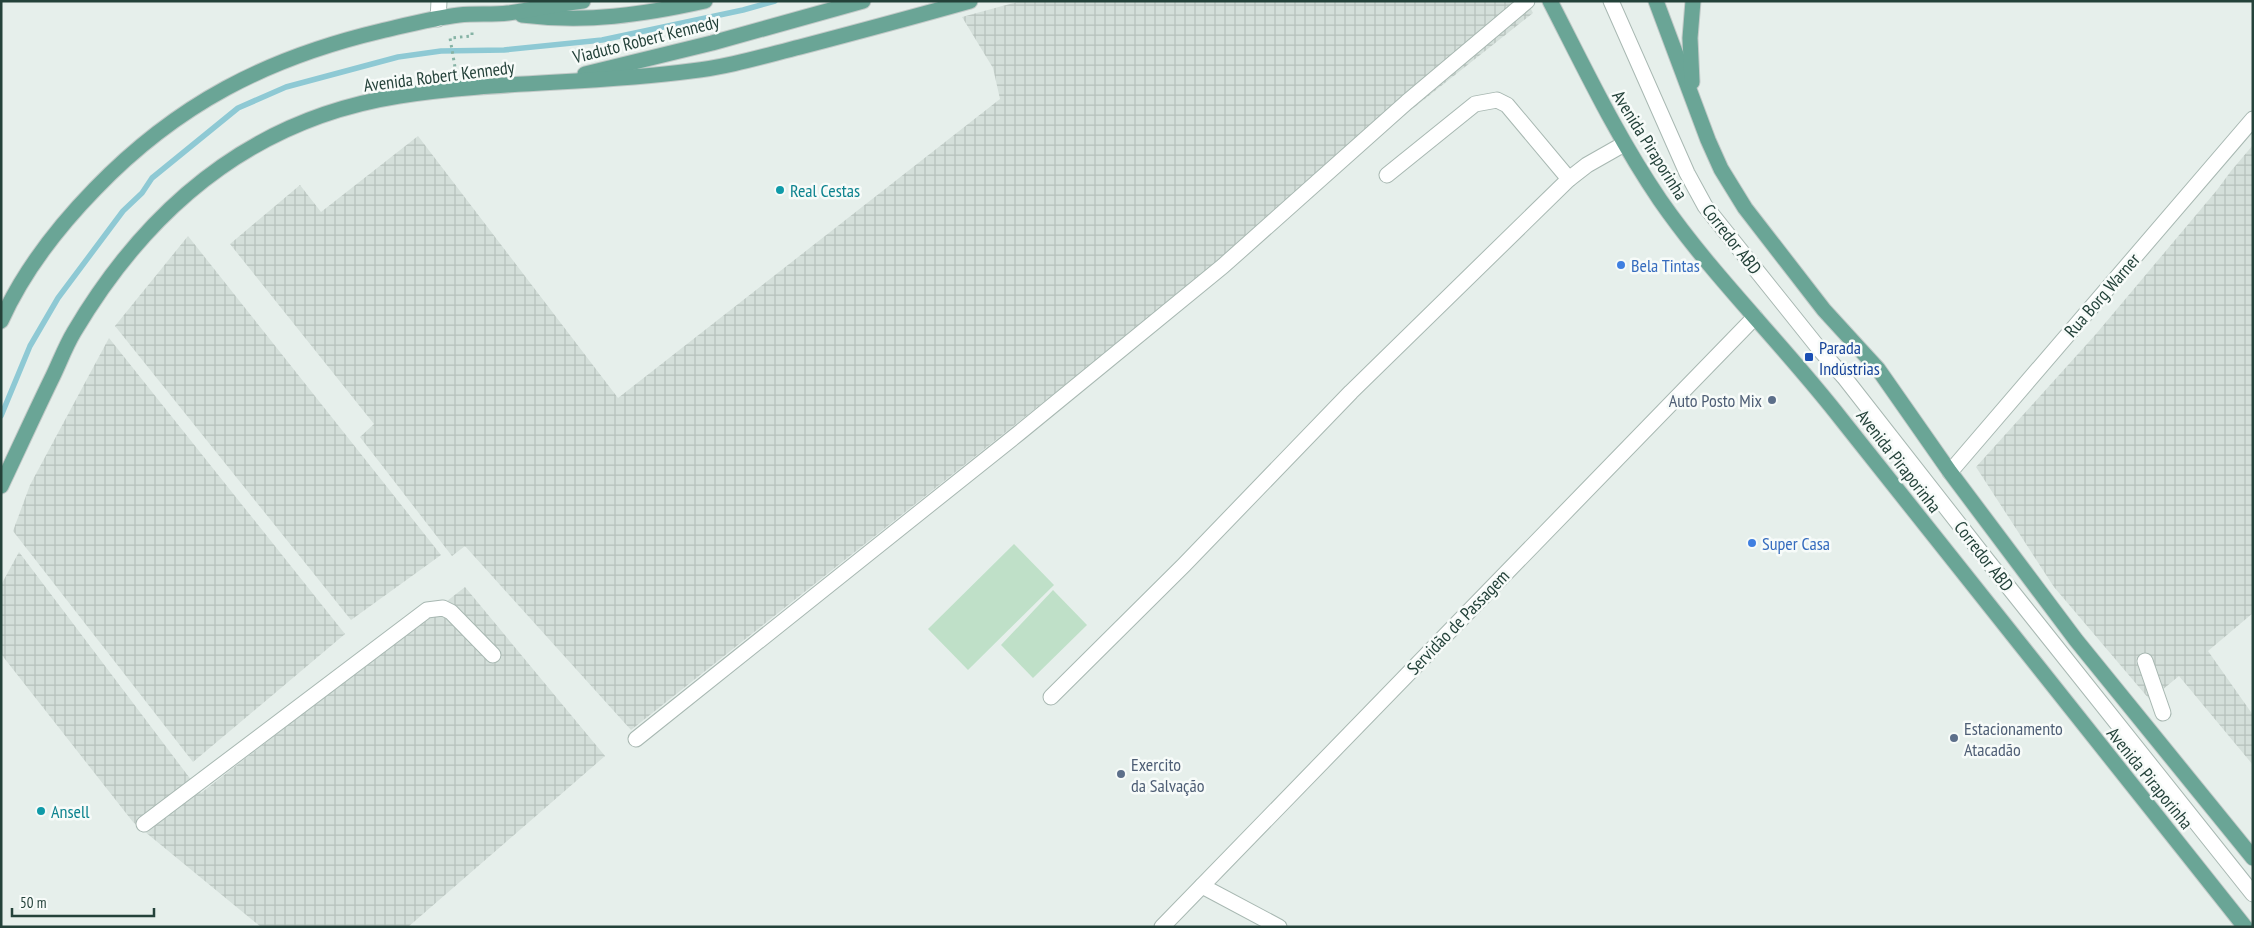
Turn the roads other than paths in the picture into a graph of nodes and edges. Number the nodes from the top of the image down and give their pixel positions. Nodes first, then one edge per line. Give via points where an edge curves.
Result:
1 (439, 1) edge
2 (582, 1) edge
3 (705, 1) edge
4 (863, 1) edge
5 (970, 1) edge
6 (1526, 1) edge
7 (1550, 1) edge
8 (1611, 1) edge
9 (1656, 1) edge
10 (1693, 1) edge
11 (508, 13) junction
12 (438, 19) junction
13 (554, 81) junction
14 (1694, 104) junction
15 (2253, 119) edge
16 (1624, 144) junction
17 (1387, 175) dead end
18 (1569, 179) junction
19 (1755, 317) junction
20 (1, 321) edge
21 (1950, 472) junction
22 (1, 486) edge
23 (492, 655) dead end
24 (2145, 661) dead end
25 (1051, 697) dead end
26 (2163, 713) dead end
27 (636, 739) dead end
28 (144, 824) dead end
29 (2253, 858) edge
30 (1202, 886) junction
31 (2253, 894) edge
32 (1162, 927) edge
33 (1279, 927) edge
34 (2246, 927) edge

1 - 12 street
2 - 11 main road
3 - 11 main road, Viaduto Robert Kennedy via 616,18 558,20
4 - 13 main road, Viaduto Robert Kennedy
5 - 13 main road, Avenida Robert Kennedy via 737,63 637,77
6 - 27 street via 1216,272
7 - 16 main road, Avenida Piraporinha
8 - 31 street, Corredor ABD via 1687,173 1709,211 1844,376 1986,560
9 - 14 main road, Avenida Piraporinha
10 - 14 main road via 1690,38
11 - 12 main road
12 - 20 main road via 344,39 295,55 230,84 184,113 137,149 76,208 37,259
13 - 22 main road, Avenida Robert Kennedy via 402,96 325,114 276,133 199,182 173,205 109,279 73,334
14 - 21 main road, Avenida Piraporinha via 1721,169 1744,208 1824,310 1878,369
15 - 21 street, Rua Borg Warner
16 - 18 street
16 - 19 main road, Avenida Piraporinha via 1666,208
17 - 18 street via 1475,104 1497,100 1507,105
18 - 25 street via 1351,392
19 - 30 street, Servidão de Passagem
19 - 34 main road, Avenida Piraporinha via 1816,386 2053,689
21 - 29 main road, Avenida Piraporinha via 2076,640
23 - 28 street via 451,612 443,608 427,610
24 - 26 street
30 - 32 street, Servidão de Passagem
30 - 33 street

